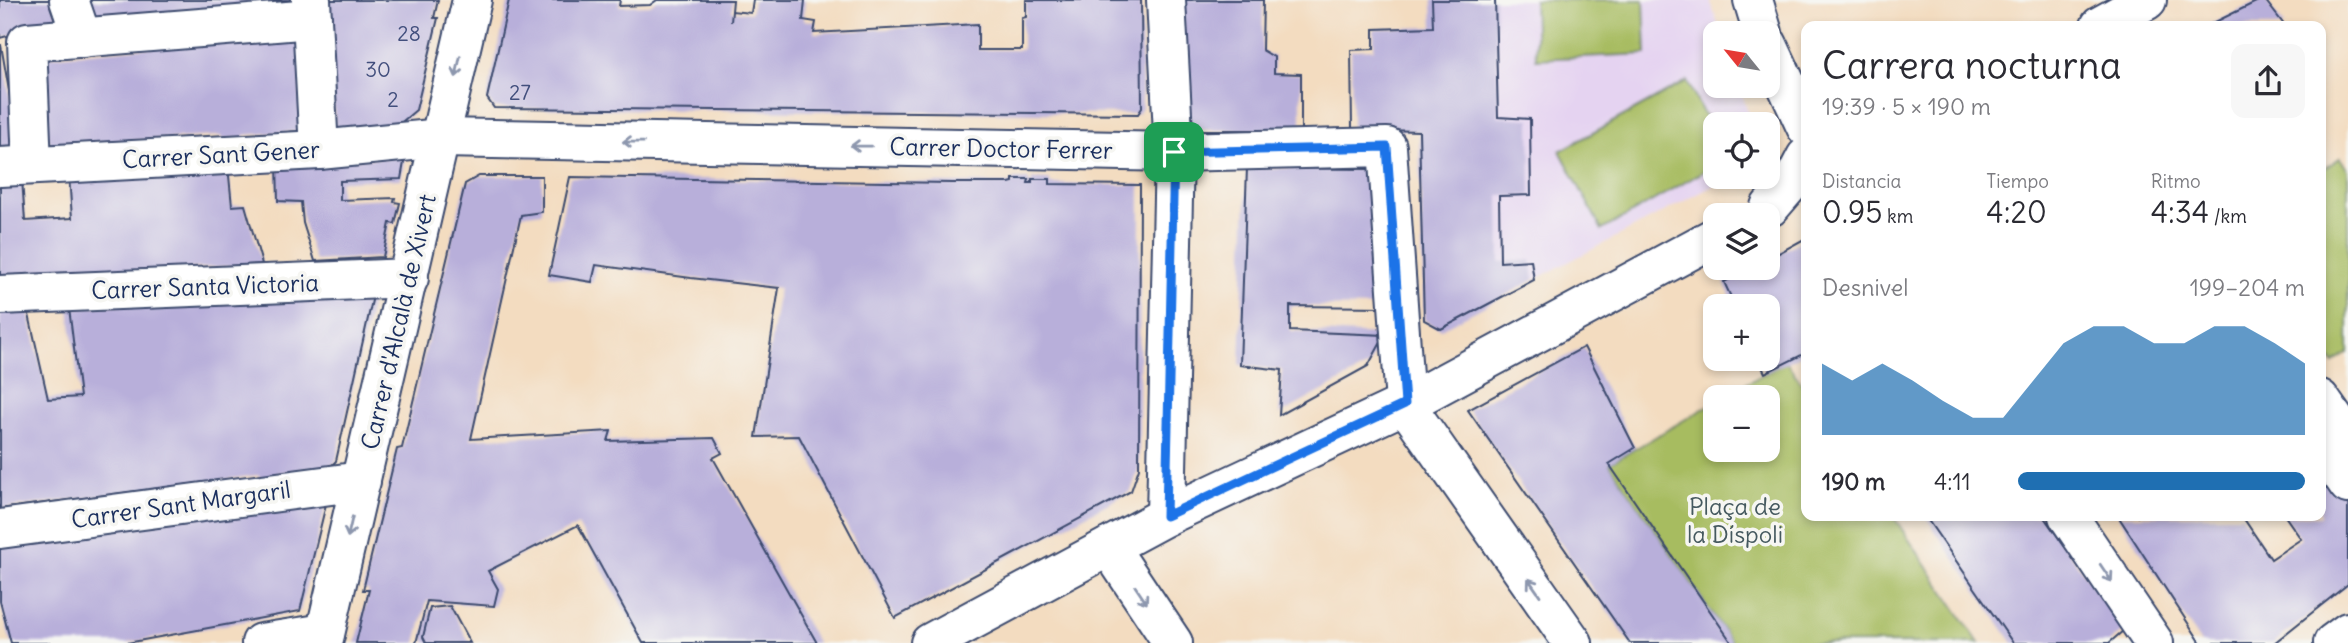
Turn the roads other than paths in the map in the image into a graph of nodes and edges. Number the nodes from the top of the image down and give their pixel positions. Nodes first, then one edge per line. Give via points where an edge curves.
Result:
1 (69, 0) edge
2 (472, 0) edge
3 (1166, 0) edge
4 (1753, 0) edge
5 (2147, 0) edge
6 (311, 10) edge
7 (1759, 21) edge
8 (2109, 21) edge
9 (82, 38) junction
10 (1780, 54) edge
11 (1780, 70) edge
12 (1801, 70) edge
13 (1801, 116) edge
14 (442, 138) junction
15 (320, 150) junction
16 (1174, 152) junction
17 (16, 166) edge
18 (1801, 167) edge
19 (1801, 198) edge
20 (1770, 203) edge
21 (1780, 205) edge
22 (1703, 243) edge
23 (409, 278) junction
24 (0, 295) edge
25 (1405, 404) junction
26 (2326, 408) edge
27 (2348, 439) edge
28 (2326, 452) edge
29 (361, 481) junction
30 (2348, 484) edge
31 (1166, 516) junction
32 (2071, 521) edge
33 (0, 528) edge
34 (1109, 547) junction
35 (2348, 632) edge
36 (324, 638) edge
37 (261, 643) edge
38 (930, 643) edge
39 (1173, 643) edge
40 (1573, 643) edge
41 (2154, 643) edge
42 (2333, 643) edge

1 - 9 street
2 -> 14 street, Carrer d'Alcalà de Xivert
3 - 16 street
4 - 7 street
5 - 8 street
6 - 9 street
6 - 15 street
9 - 17 street via 27,42
10 - 12 street
11 - 13 street
14 - 15 street, Carrer Sant Gener
16 -> 14 street, Carrer Doctor Ferrer
14 - 23 street, Carrer d'Alcalà de Xivert
15 - 17 street, Carrer Sant Gener
16 - 25 street, Carrer Doctor Ferrer via 1387,147
16 - 31 street
18 - 20 street
19 - 21 street
22 - 25 street
23 - 24 street, Carrer Santa Victoria
23 - 29 street, Carrer d'Alcalà de Xivert
25 - 31 street
40 -> 25 street
26 - 27 street
28 - 30 street
29 - 33 street, Carrer Sant Margaril
29 -> 36 street, Carrer d'Alcalà de Xivert
31 - 34 street
32 -> 41 street
34 - 38 street
34 -> 39 street
35 - 42 street
36 - 37 street

